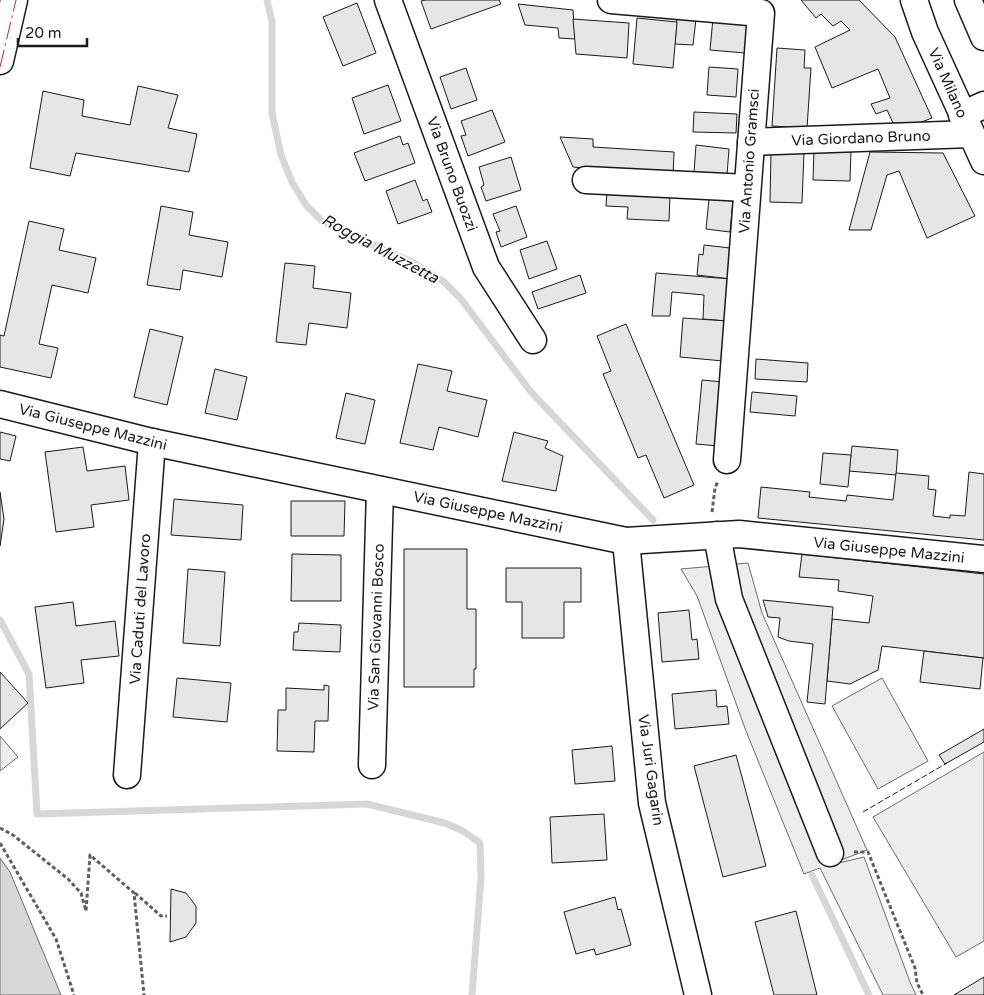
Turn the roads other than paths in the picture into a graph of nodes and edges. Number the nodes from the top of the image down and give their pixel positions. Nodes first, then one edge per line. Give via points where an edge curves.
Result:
1 (14, 0) edge
2 (388, 0) edge
3 (611, 0) edge
4 (902, 0) edge
5 (914, 0) edge
6 (968, 0) edge
7 (925, 32) junction
8 (984, 37) edge
9 (1, 55) edge
10 (972, 118) edge
11 (751, 142) junction
12 (984, 161) edge
13 (586, 180) dead end
14 (747, 188) junction
15 (533, 340) dead end
16 (0, 404) edge
17 (152, 442) junction
18 (727, 460) road end
19 (380, 490) junction
20 (717, 535) junction
21 (626, 541) junction
22 (984, 559) edge
23 (372, 765) dead end
24 (127, 775) dead end
25 (830, 853) road end
26 (698, 995) edge

1 - 9 street
2 - 15 street, Via Bruno Buozzi via 486,268
3 - 11 street, Via Antonio Gramsci via 761,13
4 - 7 street, Via Milano
5 - 7 street, Via Milano
6 - 8 street
7 - 10 street, Via Milano
10 - 11 street, Via Giordano Bruno
10 - 12 street, Via Milano
11 - 14 street, Via Antonio Gramsci
13 - 14 street
14 - 18 street, Via Antonio Gramsci
16 - 17 street, Via Giuseppe Mazzini
17 - 19 street, Via Giuseppe Mazzini
17 - 24 street, Via Caduti del Lavoro
19 - 21 street, Via Giuseppe Mazzini
19 - 23 street, Via San Giovanni Bosco
20 - 21 street, Via Giuseppe Mazzini
20 - 22 street, Via Giuseppe Mazzini via 763,536
20 - 25 street via 729,599
21 - 26 street, Via Juri Gagarin via 652,803

